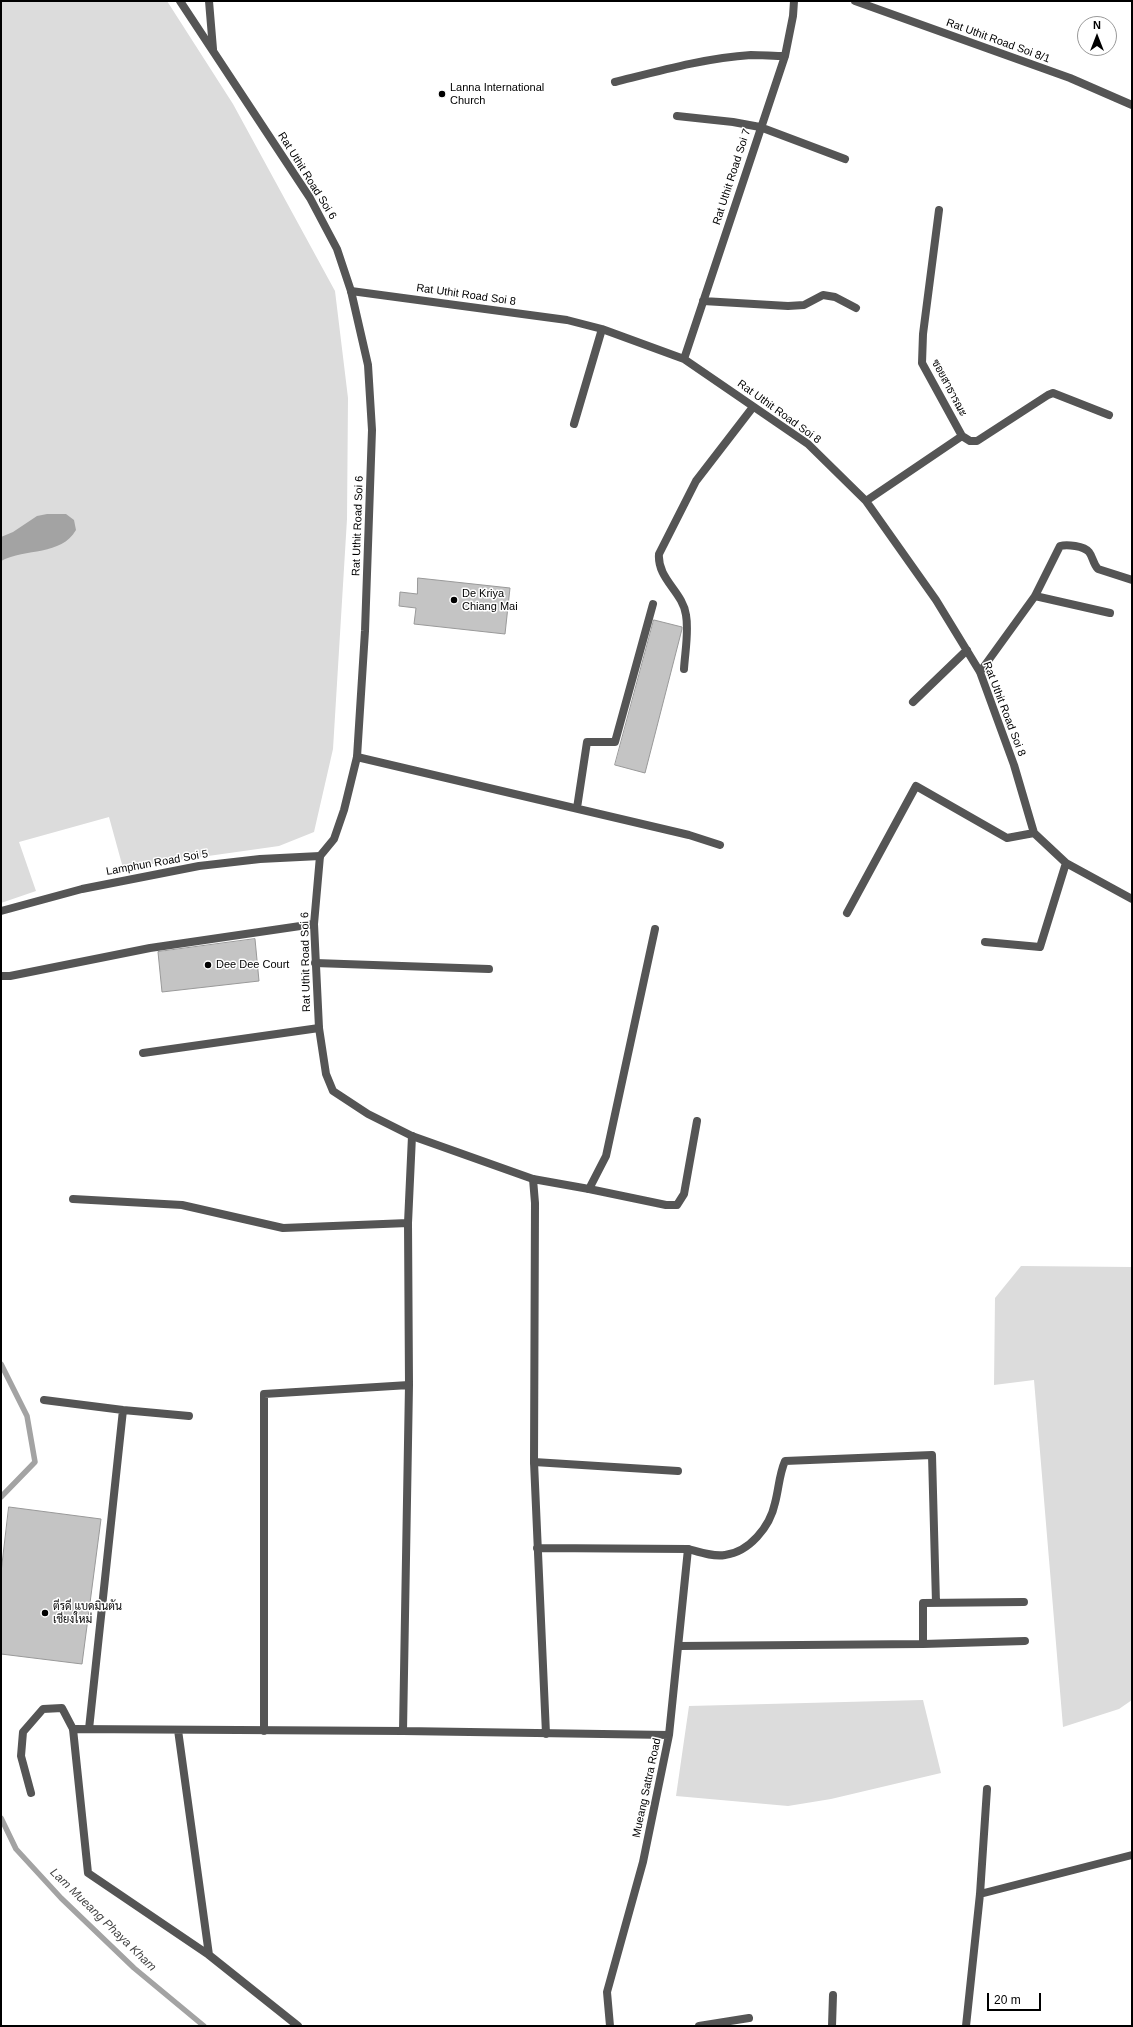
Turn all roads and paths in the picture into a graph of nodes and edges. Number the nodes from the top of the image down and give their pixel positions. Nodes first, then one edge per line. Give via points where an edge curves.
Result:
1 (180, 1) edge
2 (210, 1) edge
3 (794, 1) edge
4 (855, 1) edge
5 (212, 49) junction
6 (785, 56) junction
7 (615, 82) dead end
8 (1132, 106) edge
9 (677, 116) dead end
10 (760, 128) junction
11 (845, 159) dead end
12 (939, 210) dead end
13 (352, 291) junction
14 (703, 301) junction
15 (856, 308) dead end
16 (602, 329) junction
17 (684, 359) junction
18 (753, 407) junction
19 (1109, 415) dead end
20 (574, 424) dead end
21 (962, 436) junction
22 (866, 501) junction
23 (1132, 580) edge
24 (1035, 596) junction
25 (653, 604) dead end
26 (1110, 613) dead end
27 (967, 650) junction
28 (684, 669) dead end
29 (980, 672) junction
30 (913, 702) dead end
31 (357, 756) junction
32 (577, 808) junction
33 (1034, 833) junction
34 (720, 845) dead end
35 (320, 856) junction
36 (1066, 863) junction
37 (1132, 899) edge
38 (1, 911) edge
39 (847, 913) dead end
40 (314, 924) junction
41 (655, 929) dead end
42 (985, 942) dead end
43 (315, 963) junction
44 (489, 969) dead end
45 (1, 976) edge
46 (319, 1028) junction
47 (143, 1053) dead end
48 (697, 1121) dead end
49 (412, 1136) junction
50 (533, 1179) junction
51 (589, 1189) junction
52 (73, 1199) dead end
53 (408, 1223) junction
54 (409, 1385) junction
55 (44, 1400) dead end
56 (123, 1410) junction
57 (189, 1416) dead end
58 (534, 1462) junction
59 (678, 1471) dead end
60 (537, 1548) junction
61 (688, 1549) junction
62 (1024, 1602) dead end
63 (936, 1603) junction
64 (1025, 1641) dead end
65 (923, 1644) junction
66 (679, 1646) junction
67 (73, 1729) junction
68 (89, 1729) junction
69 (178, 1730) junction
70 (264, 1731) junction
71 (403, 1731) junction
72 (546, 1734) junction
73 (669, 1735) junction
74 (987, 1789) dead end
75 (31, 1793) dead end
76 (1132, 1855) edge
77 (980, 1894) junction
78 (209, 1955) junction
79 (833, 1995) dead end
80 (749, 2018) dead end
81 (298, 2026) edge
82 (610, 2026) edge
83 (699, 2026) edge
84 (832, 2026) edge
85 (966, 2026) edge

1 - 5 street, Rat Uthit Road Soi 6
2 - 5 street
3 - 6 street, Rat Uthit Road Soi 7
4 - 8 street, Rat Uthit Road Soi 8/1 via 1070,78
5 - 13 street, Rat Uthit Road Soi 6 via 310,198 337,249
6 - 7 street via 751,55 718,60
6 - 10 street, Rat Uthit Road Soi 7
9 - 10 street via 733,122
10 - 11 street
10 - 14 street, Rat Uthit Road Soi 7
12 - 21 street, ซอยสาธารณะ via 923,334 922,363
13 - 16 street, Rat Uthit Road Soi 8 via 567,320
13 - 31 street, Rat Uthit Road Soi 6 via 368,365 372,430
14 - 15 street via 788,306 804,304 824,295 836,297
14 - 17 street, Rat Uthit Road Soi 7
16 - 17 street, Rat Uthit Road Soi 8
16 - 20 street
17 - 18 street, Rat Uthit Road Soi 8
18 - 22 street, Rat Uthit Road Soi 8 via 808,444
18 - 28 street via 696,481 659,554 660,570 686,615
19 - 21 street via 1053,393 977,441 970,441
21 - 22 street
22 - 27 street, Rat Uthit Road Soi 8 via 936,600
23 - 24 street via 1098,569 1088,551 1066,545 1057,549
24 - 26 street
24 - 29 street
25 - 32 street via 615,742 587,742
27 - 29 street, Rat Uthit Road Soi 8
27 - 30 street
29 - 33 street, Rat Uthit Road Soi 8 via 1014,765
31 - 32 street
31 - 35 street, Rat Uthit Road Soi 6 via 334,839
32 - 34 street
33 - 36 street
33 - 39 street via 1007,838 916,786
35 - 38 street, Lamphun Road Soi 5 via 199,866 82,889
35 - 40 street, Rat Uthit Road Soi 6
36 - 37 street
36 - 42 street via 1040,947
40 - 43 street, Rat Uthit Road Soi 6
40 - 45 street via 150,948
41 - 51 street via 606,1156
43 - 44 street
43 - 46 street, Rat Uthit Road Soi 6
46 - 47 street
46 - 49 street, Rat Uthit Road Soi 6 via 324,1063 334,1091 368,1114
48 - 51 street via 684,1194 677,1205
49 - 50 street
49 - 53 street
50 - 51 street
50 - 58 street
52 - 53 street via 182,1205 283,1228
53 - 54 street
54 - 70 street via 264,1394
54 - 71 street
55 - 56 street
56 - 57 street
56 - 68 street
58 - 59 street
58 - 60 street
60 - 61 street
60 - 72 street
61 - 63 street via 723,1555 738,1552 763,1532 775,1505 780,1473 785,1461 932,1455
61 - 66 street, Mueang Sattra Road
62 - 63 street
63 - 65 street via 923,1603
64 - 65 street
65 - 66 street
66 - 73 street, Mueang Sattra Road
67 - 68 street
67 - 75 street via 62,1708 43,1709 23,1732 21,1756
67 - 78 street via 88,1873
68 - 69 street
69 - 70 street
69 - 78 street
70 - 71 street
71 - 72 street
72 - 73 street
73 - 82 street, Mueang Sattra Road via 643,1862 607,1992
74 - 77 street
76 - 77 street
77 - 85 street
78 - 81 street
79 - 84 street
80 - 83 street

